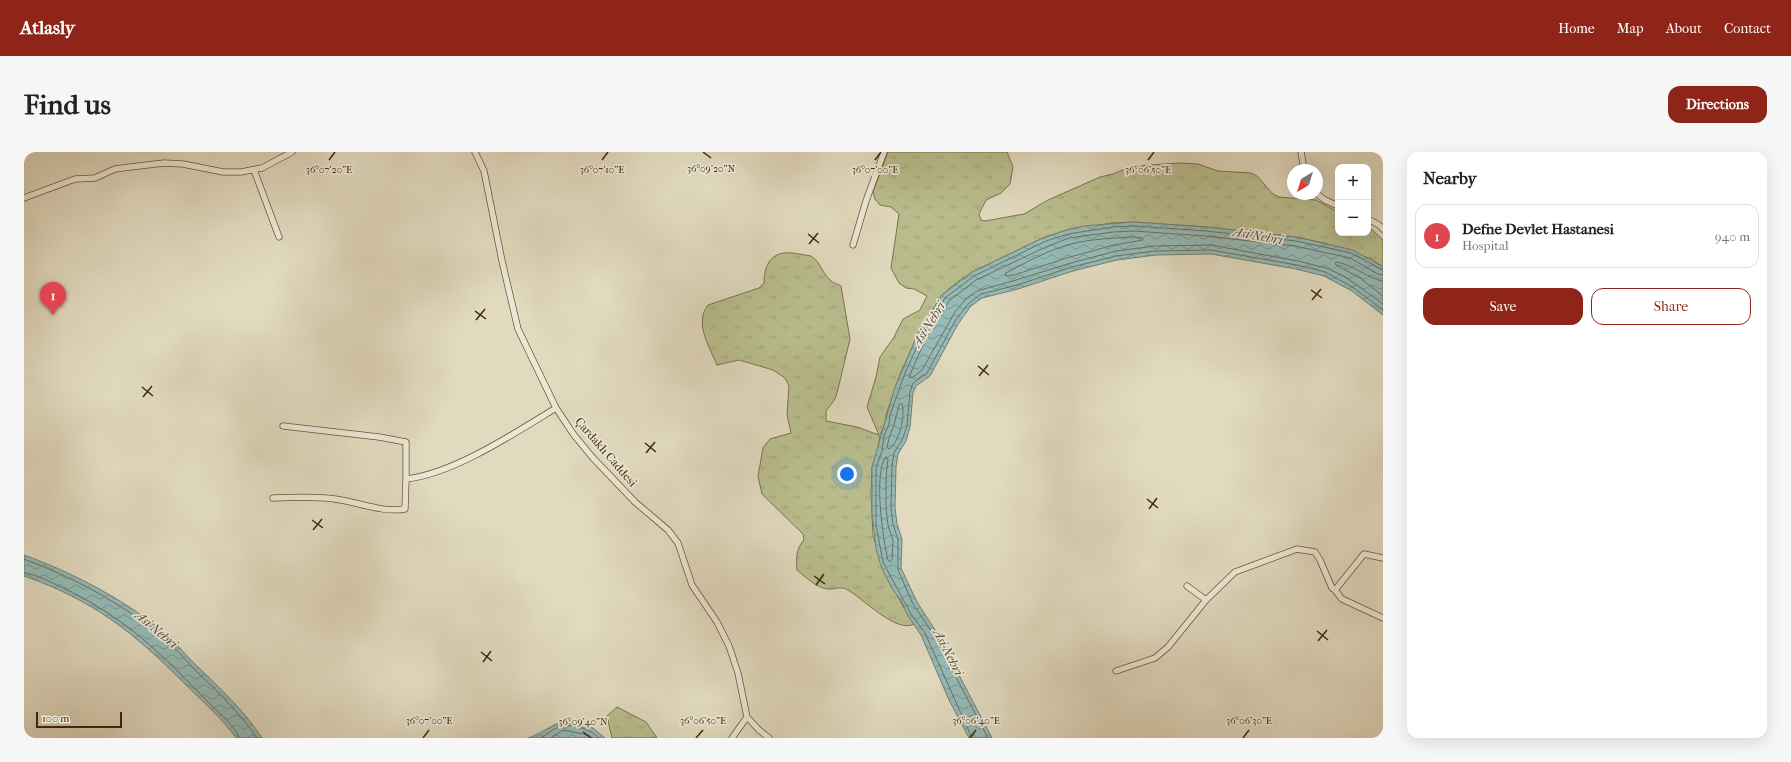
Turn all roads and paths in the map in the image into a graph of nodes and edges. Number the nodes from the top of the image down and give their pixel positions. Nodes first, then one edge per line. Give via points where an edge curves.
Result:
1 (292, 152) edge
2 (475, 152) edge
3 (884, 152) edge
4 (1301, 152) edge
5 (1303, 164) edge
6 (254, 170) junction
7 (24, 198) edge
8 (1323, 198) edge
9 (1335, 204) edge
10 (1371, 221) edge
11 (1383, 229) edge
12 (279, 237) dead end
13 (853, 245) dead end
14 (556, 408) junction
15 (283, 426) dead end
16 (406, 479) junction
17 (273, 498) dead end
18 (1383, 558) edge
19 (1187, 586) dead end
20 (1335, 590) junction
21 (1206, 600) junction
22 (1383, 618) edge
23 (1116, 671) dead end
24 (747, 718) junction
25 (732, 738) edge
26 (769, 738) edge

1 - 6 street
2 - 14 street, Çardaklı Caddesi via 484,171 518,329
3 - 13 street
4 - 5 street
6 - 7 street via 232,173 183,164 148,164 115,169 95,178 75,178
6 - 12 street
8 - 9 street
10 - 11 street
14 - 16 street via 500,442 456,464
14 - 24 street, Çardaklı Caddesi via 589,454 635,502 668,530 678,543 692,585 717,622 729,646 738,673
15 - 16 street via 406,442
16 - 17 street via 406,509 381,509 334,498
18 - 20 street via 1364,554
19 - 21 street
20 - 21 street via 1314,552 1297,548 1235,572
20 - 22 street via 1342,599
21 - 23 street via 1168,647 1155,658
24 - 25 street
24 - 26 street

